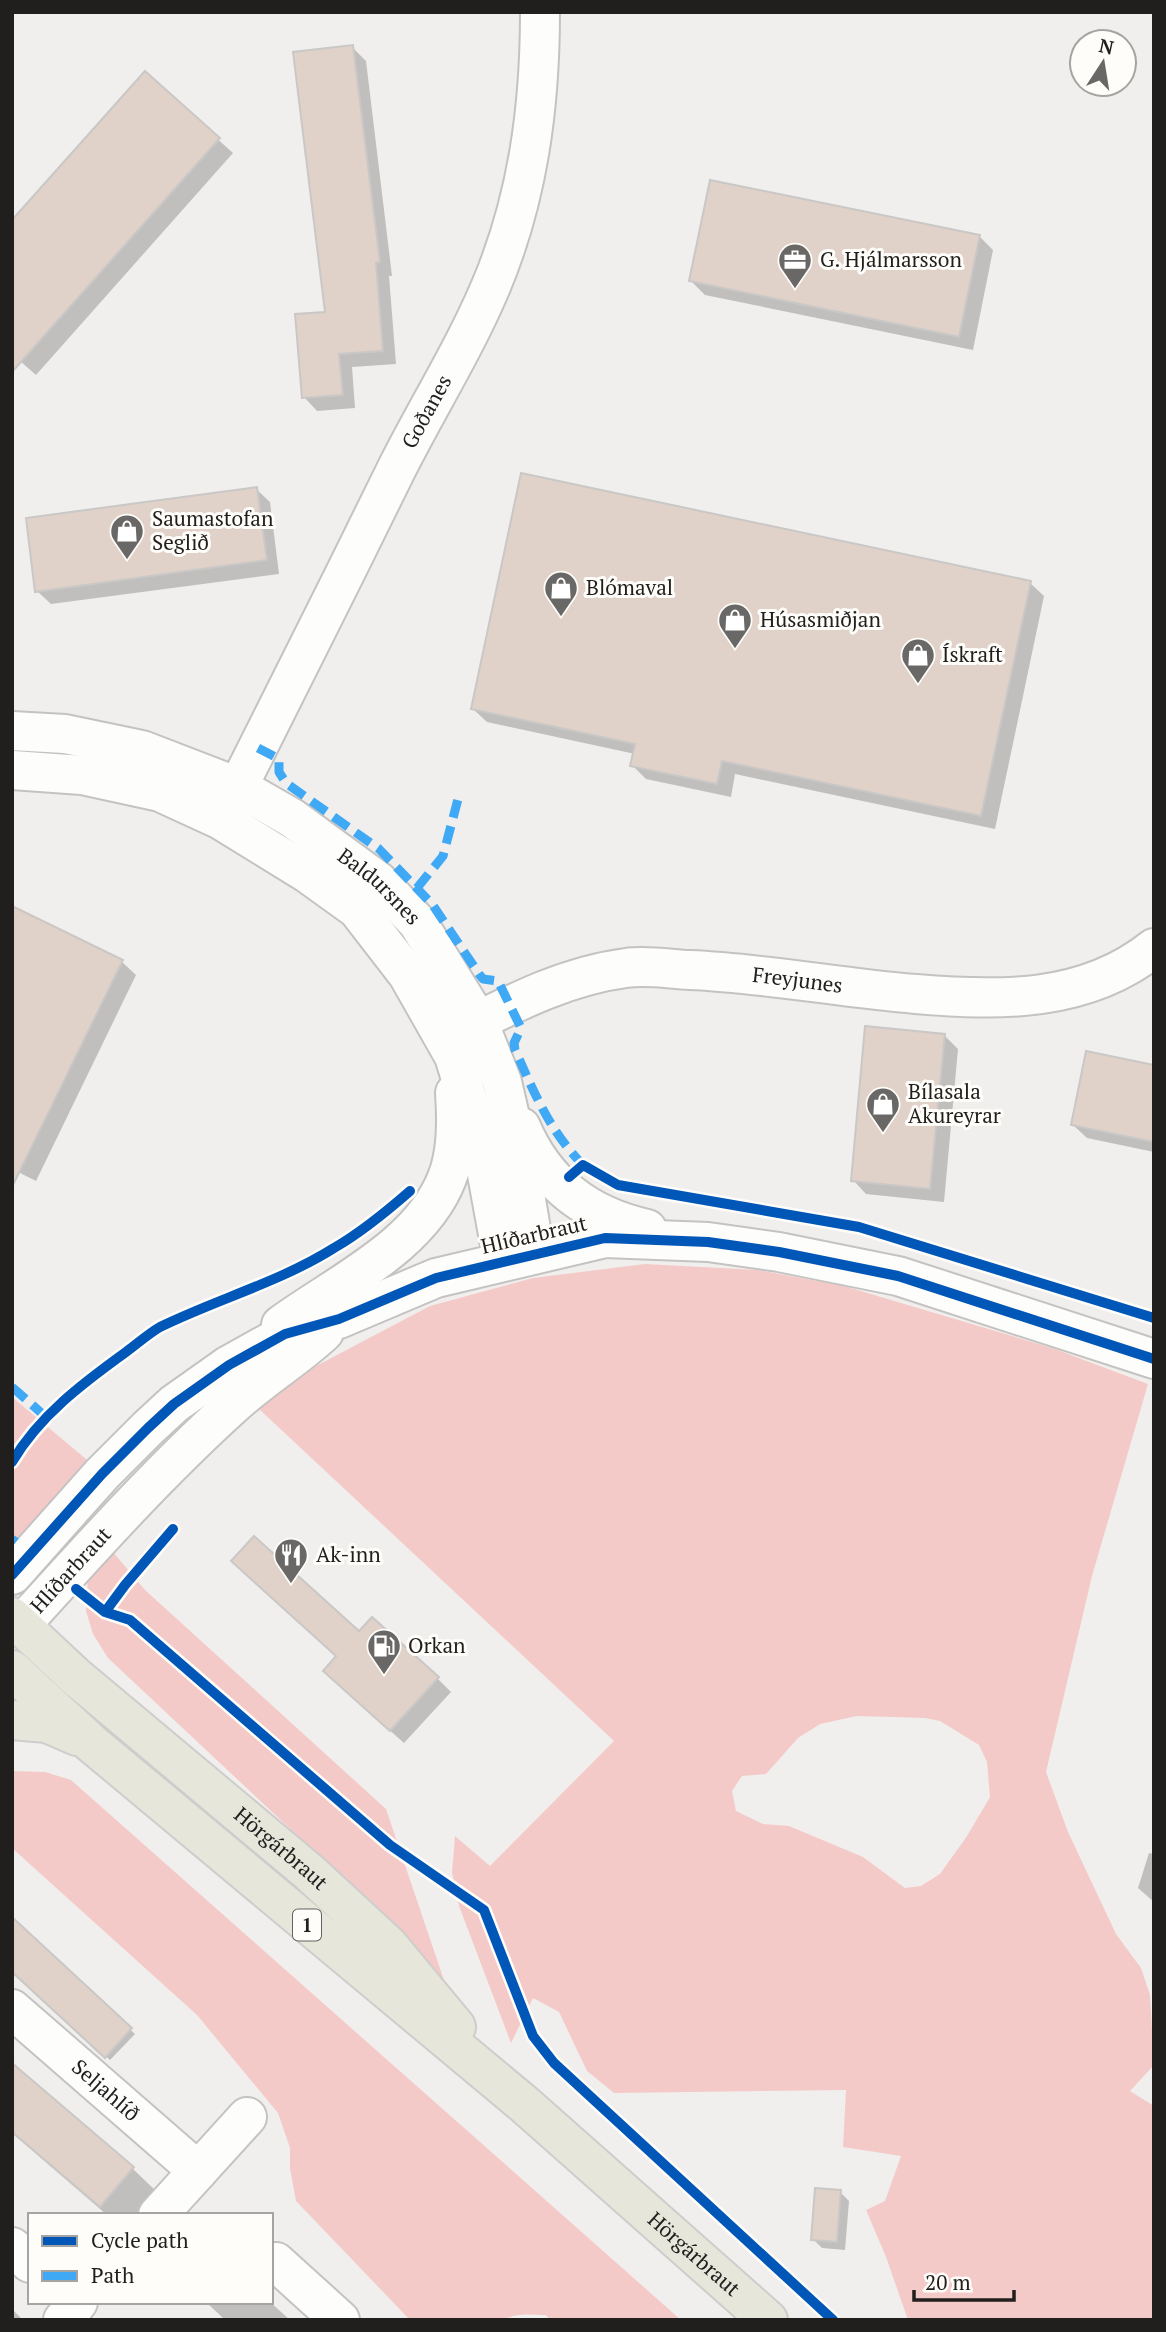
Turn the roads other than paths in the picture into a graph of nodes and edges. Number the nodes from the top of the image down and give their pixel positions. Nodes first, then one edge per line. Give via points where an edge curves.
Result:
1 (540, 12) edge
2 (12, 731) edge
3 (12, 770) edge
4 (238, 787) junction
5 (1154, 948) edge
6 (478, 1021) junction
7 (449, 1047) junction
8 (502, 1082) junction
9 (708, 1242) junction
10 (519, 1257) junction
11 (339, 1319) junction
12 (1154, 1359) edge
13 (229, 1365) junction
14 (12, 1575) edge
15 (16, 1621) edge
16 (12, 1670) edge
17 (12, 1720) edge
18 (91, 1743) junction
19 (12, 2009) edge
20 (524, 2104) junction
21 (247, 2117) dead end
22 (198, 2171) junction
23 (160, 2213) edge
24 (12, 2248) edge
25 (28, 2261) edge
26 (276, 2262) dead end
27 (340, 2320) edge
28 (768, 2320) edge

1 - 4 street, Goðanes via 540,68 526,180 491,286
2 - 4 street, Baldursnes via 65,734 142,750
3 - 7 street, Baldursnes via 82,775 160,792 220,820 307,873 357,909 408,975
4 - 6 street, Baldursnes via 292,818 378,881 418,923
5 - 6 street, Freyjunes via 1093,984 1043,995 978,999 718,971 629,968 568,980
6 - 7 street, Freyjunes
6 - 8 street, Baldursnes
7 - 10 street, Baldursnes
7 - 13 street via 454,1143 448,1177 435,1200 413,1230 375,1261
8 - 9 street via 528,1144 558,1186 620,1223
8 - 10 street, Baldursnes via 517,1147
9 - 10 street, Hlíðarbraut via 606,1238
9 - 12 street, Hlíðarbraut via 898,1276
10 - 11 street, Hlíðarbraut via 436,1278
11 - 13 street, Hlíðarbraut via 285,1335
11 - 15 street, Hlíðarbraut via 225,1412
13 - 14 street, Hlíðarbraut via 148,1428
15 - 20 highway, Hörgárbraut / 1 via 388,1945
16 - 18 highway, Hörgárbraut / 1
17 - 18 highway via 62,1727
18 - 20 highway, Hörgárbraut / 1
19 - 22 street, Seljahlíð
20 - 28 highway, Hörgárbraut / 1
21 - 22 street
22 - 23 street
24 - 25 street
26 - 27 street

